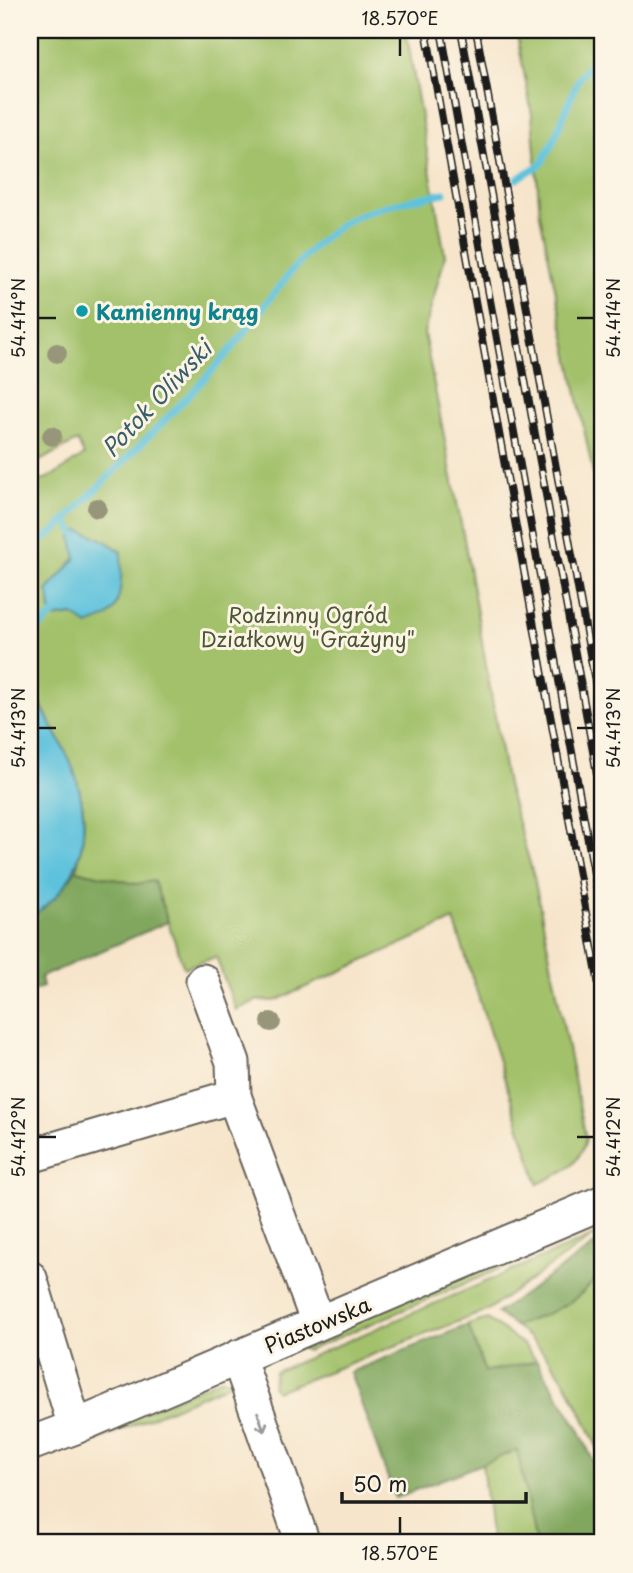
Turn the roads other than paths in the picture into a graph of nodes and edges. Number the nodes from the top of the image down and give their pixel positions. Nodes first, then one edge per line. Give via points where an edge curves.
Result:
1 (203, 981) dead end
2 (234, 1096) junction
3 (30, 1156) edge
4 (603, 1202) edge
5 (30, 1278) edge
6 (318, 1323) junction
7 (239, 1357) junction
8 (75, 1427) junction
9 (30, 1444) edge
10 (303, 1543) edge

1 - 2 street via 233,1062
2 - 3 street
2 - 6 street
4 - 6 street, Piastowska
5 - 8 street
6 - 7 street, Piastowska
7 - 8 street, Piastowska
7 -> 10 street
8 - 9 street, Piastowska

